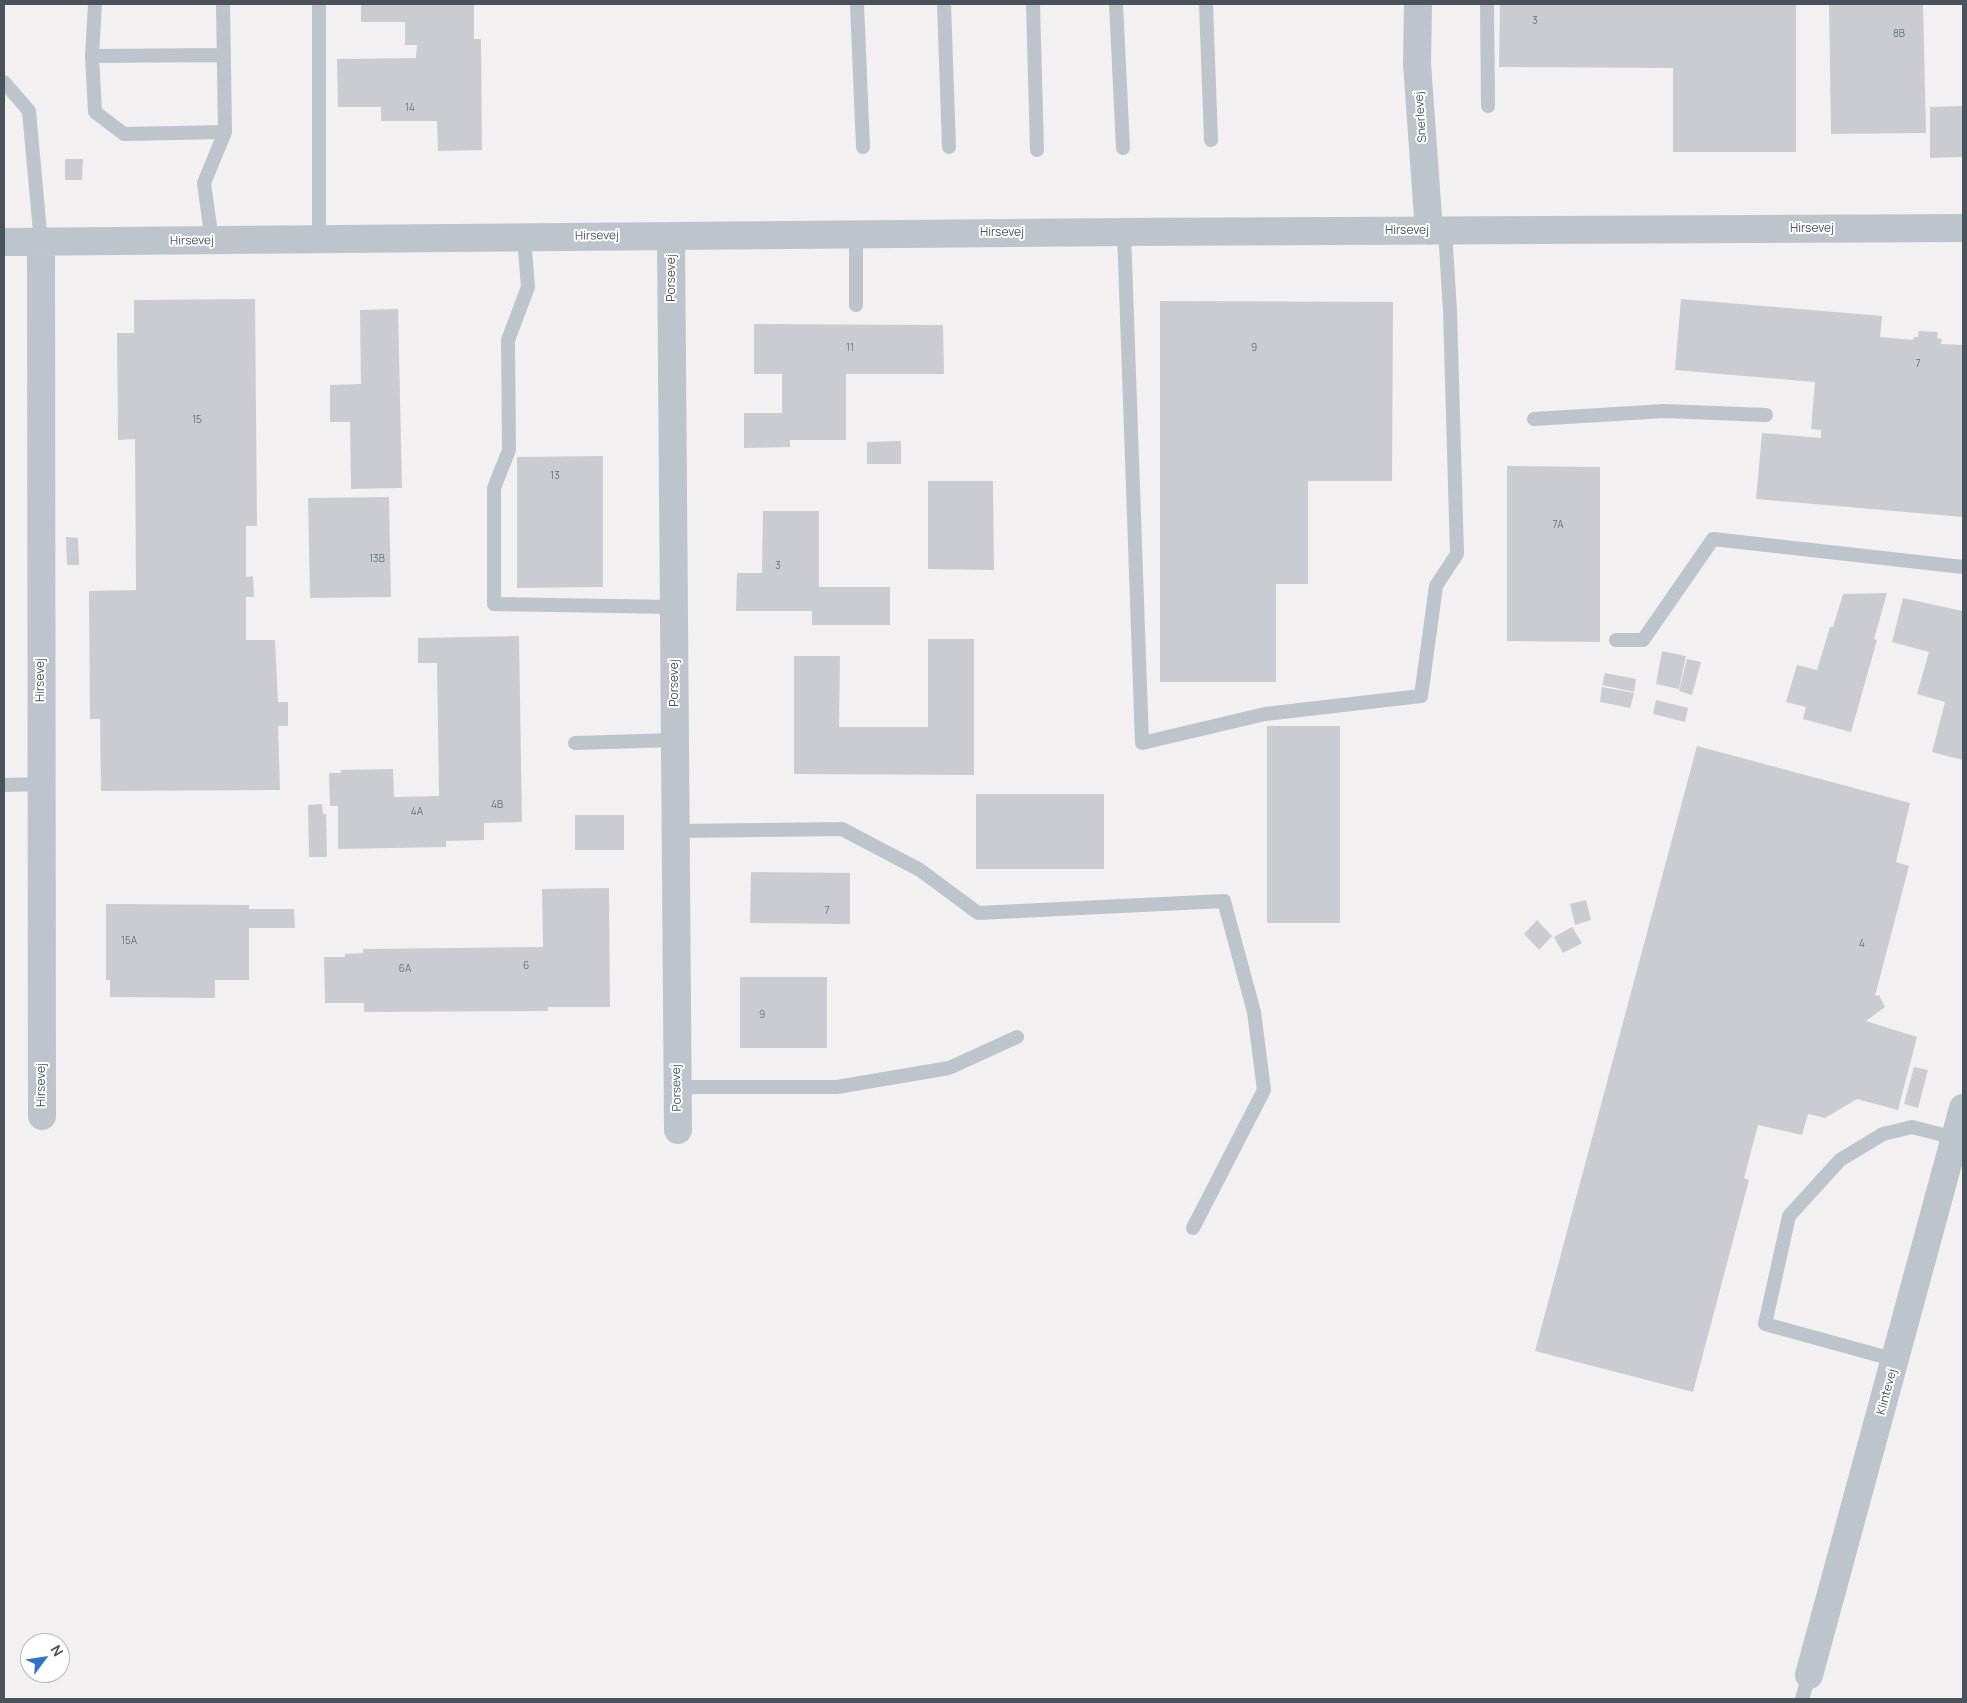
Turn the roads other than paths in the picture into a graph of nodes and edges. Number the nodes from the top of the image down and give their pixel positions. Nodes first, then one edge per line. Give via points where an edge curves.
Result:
1 (95, 4) edge
2 (223, 4) edge
3 (319, 4) edge
4 (857, 4) edge
5 (944, 4) edge
6 (1033, 4) edge
7 (1116, 4) edge
8 (1206, 4) edge
9 (1418, 4) edge
10 (1487, 4) edge
11 (224, 55) junction
12 (92, 56) junction
13 (4, 82) edge
14 (1488, 106) dead end
15 (225, 132) junction
16 (1211, 140) dead end
17 (863, 147) dead end
18 (949, 147) dead end
19 (1124, 148) dead end
20 (1037, 150) dead end
21 (1963, 228) edge
22 (1437, 230) junction
23 (1124, 232) junction
24 (856, 234) junction
25 (671, 236) junction
26 (524, 237) junction
27 (320, 240) junction
28 (212, 241) junction
29 (4, 242) edge
30 (41, 243) junction
31 (856, 305) dead end
32 (1766, 415) dead end
33 (1534, 419) dead end
34 (1963, 567) edge
35 (674, 606) junction
36 (1616, 640) dead end
37 (675, 740) junction
38 (575, 743) dead end
39 (41, 784) junction
40 (4, 785) edge
41 (676, 831) junction
42 (1017, 1037) dead end
43 (677, 1087) junction
44 (1963, 1108) edge
45 (42, 1116) dead end
46 (678, 1130) dead end
47 (1955, 1138) junction
48 (1192, 1228) dead end
49 (1896, 1360) junction
50 (1805, 1687) edge

1 - 12 lane
2 - 11 lane
3 - 27 lane
4 - 17 lane
5 - 18 lane
6 - 20 lane
7 - 19 lane
8 - 16 lane
9 - 22 street, Snerlevej via 1417,64
10 - 14 lane
11 - 12 lane
11 - 15 lane
12 - 15 lane via 95,112 124,134
13 - 30 lane via 29,111
15 - 28 lane via 204,183
21 - 22 street, Hirsevej
22 - 23 street, Hirsevej
22 - 23 lane via 1450,311 1457,554 1436,586 1421,696 1265,714 1142,743
23 - 24 street, Hirsevej
24 - 25 street, Hirsevej
24 - 31 lane
25 - 26 street, Hirsevej
25 - 35 street, Porsevej
26 - 27 street, Hirsevej
26 - 35 lane via 528,287 508,340 509,450 494,488 494,604
27 - 28 street, Hirsevej
28 - 30 street, Hirsevej
29 - 30 street, Hirsevej
30 - 39 street, Hirsevej
32 - 33 lane via 1664,411
34 - 36 lane via 1713,539 1643,640
35 - 37 street, Porsevej
37 - 38 lane
37 - 41 street, Porsevej
39 - 40 lane
39 - 45 street, Hirsevej
41 - 43 street, Porsevej
41 - 48 lane via 842,829 920,870 978,913 1224,901 1254,1012 1264,1090
42 - 43 lane via 949,1068 837,1087
43 - 46 street, Porsevej
44 - 47 street, Klintevej
47 - 49 street, Klintevej
47 - 49 lane via 1912,1127 1883,1134 1840,1160 1789,1216 1765,1324
49 - 50 street, Klintevej

